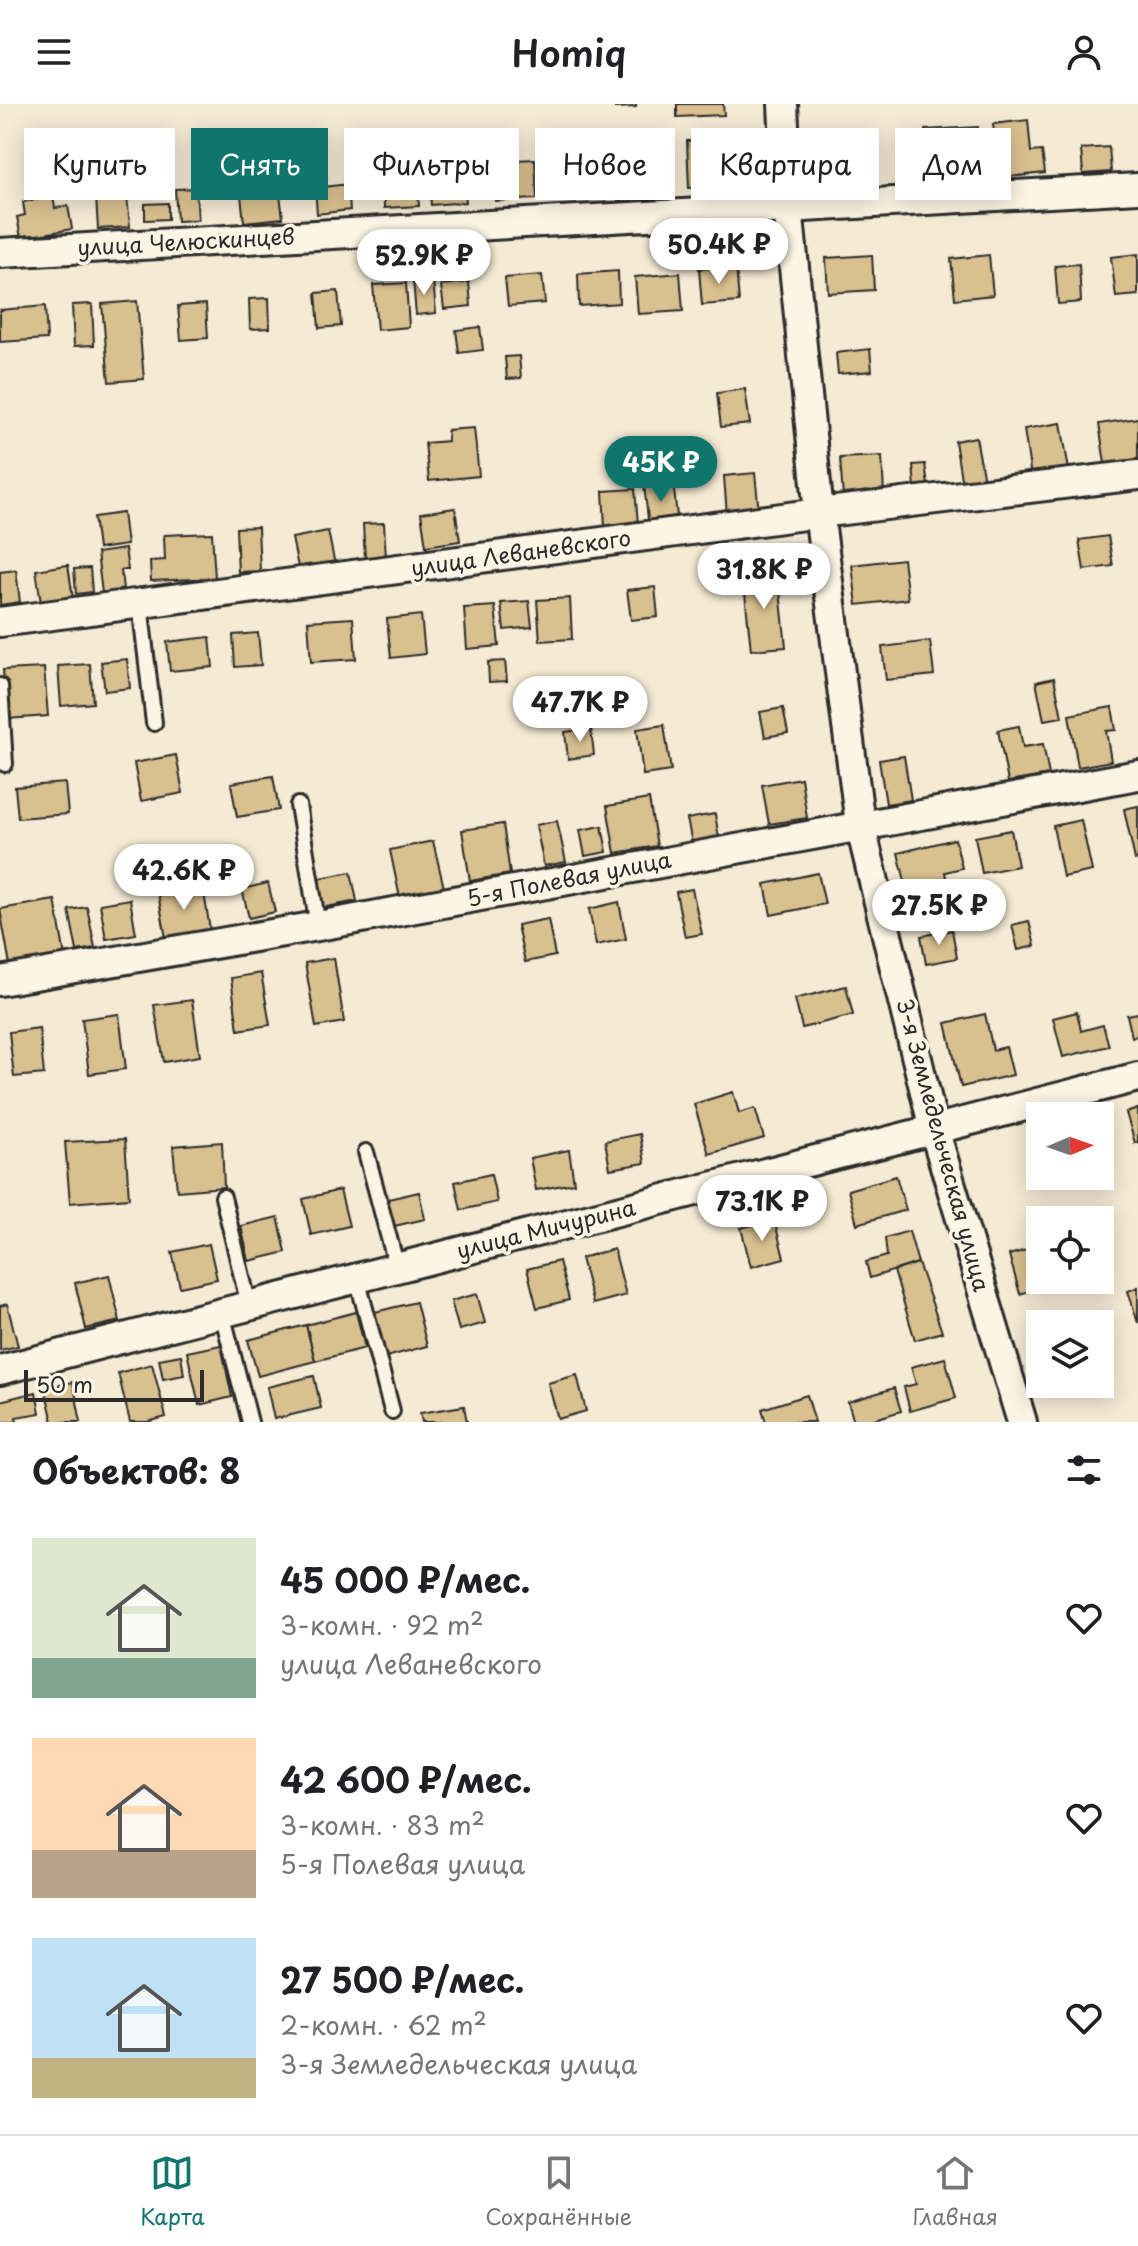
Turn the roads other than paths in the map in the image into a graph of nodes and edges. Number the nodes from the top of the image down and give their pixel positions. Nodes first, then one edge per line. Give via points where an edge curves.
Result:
1 (783, 104) edge
2 (1138, 188) edge
3 (788, 208) junction
4 (0, 253) edge
5 (1138, 475) edge
6 (819, 513) junction
7 (140, 604) junction
8 (0, 622) edge
9 (0, 686) edge
10 (154, 723) dead end
11 (5, 764) dead end
12 (1138, 775) edge
13 (298, 805) dead end
14 (860, 824) junction
15 (318, 926) junction
16 (0, 981) edge
17 (1138, 1077) edge
18 (934, 1129) junction
19 (366, 1152) dead end
20 (223, 1197) dead end
21 (397, 1268) junction
22 (357, 1278) junction
23 (249, 1306) junction
24 (222, 1313) junction
25 (0, 1370) edge
26 (392, 1411) dead end
27 (250, 1422) edge
28 (1022, 1422) edge

1 - 3 street, 3-я Земледельческая улица
2 - 3 street, улица Челюскинцев
3 - 4 street, улица Челюскинцев
3 - 6 street, 3-я Земледельческая улица
5 - 6 street, улица Леваневского
6 - 7 street, улица Леваневского
6 - 14 street, 3-я Земледельческая улица
7 - 8 street, улица Леваневского
7 - 10 lane
9 - 11 lane
12 - 14 street, 5-я Полевая улица
13 - 15 lane
14 - 15 street, 5-я Полевая улица
14 - 18 street, 3-я Земледельческая улица
15 - 16 street, 5-я Полевая улица
17 - 18 street, улица Мичурина
18 - 21 street, улица Мичурина
18 - 28 street, 3-я Земледельческая улица
19 - 21 lane
20 - 23 lane
21 - 22 street, улица Мичурина
22 - 23 street, улица Мичурина
22 - 26 lane
23 - 24 street, улица Мичурина
24 - 25 street, улица Мичурина
24 - 27 lane

